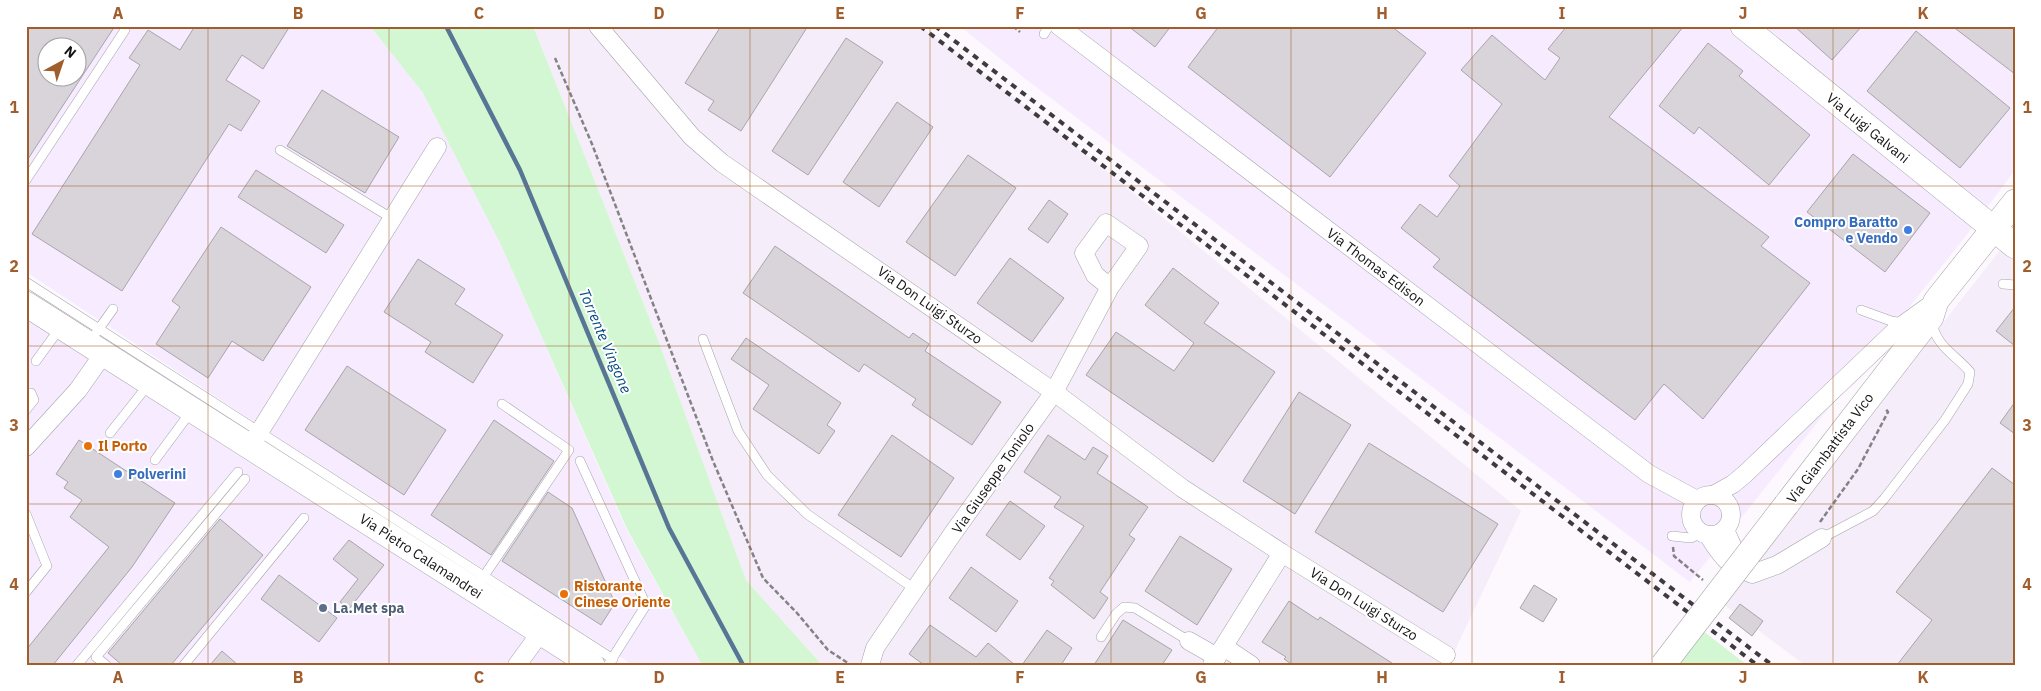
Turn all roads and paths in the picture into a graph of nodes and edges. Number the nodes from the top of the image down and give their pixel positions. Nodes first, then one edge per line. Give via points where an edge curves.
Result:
1 (1013, 26) edge
2 (1049, 26) edge
3 (1743, 26) edge
4 (600, 28) edge
5 (125, 30) dead end
6 (1051, 30) edge
7 (1020, 32) dead end
8 (555, 58) dead end
9 (437, 147) dead end
10 (280, 150) dead end
11 (26, 180) edge
12 (2015, 202) edge
13 (393, 219) junction
14 (1993, 229) junction
15 (2015, 246) edge
16 (26, 282) edge
17 (2003, 284) dead end
18 (2015, 285) edge
19 (1110, 287) dead end
20 (26, 304) edge
21 (113, 308) dead end
22 (1933, 309) junction
23 (1861, 310) dead end
24 (1906, 323) junction
25 (61, 327) junction
26 (703, 339) dead end
27 (97, 342) junction
28 (36, 361) dead end
29 (150, 383) junction
30 (1054, 392) junction
31 (31, 393) dead end
32 (502, 404) dead end
33 (26, 410) edge
34 (192, 410) junction
35 (110, 433) dead end
36 (255, 440) junction
37 (26, 447) edge
38 (155, 460) dead end
39 (580, 461) dead end
40 (238, 472) dead end
41 (1649, 474) junction
42 (246, 479) dead end
43 (1715, 494) junction
44 (1697, 500) junction
45 (26, 514) edge
46 (304, 518) dead end
47 (1691, 518) junction
48 (1712, 533) junction
49 (1672, 536) dead end
50 (1822, 538) joint
51 (1282, 553) junction
52 (479, 584) junction
53 (916, 590) junction
54 (26, 592) edge
55 (541, 632) junction
56 (1101, 637) dead end
57 (1189, 641) joint
58 (1446, 655) dead end
59 (1218, 656) edge
60 (604, 663) edge
61 (77, 665) edge
62 (106, 665) edge
63 (184, 665) edge
64 (517, 665) edge
65 (851, 665) edge
66 (870, 665) edge
67 (1251, 665) edge
68 (1663, 665) edge

1 - 7 path
2 - 6 lane
3 - 14 street, Via Luigi Galvani
4 - 30 street, Via Don Luigi Sturzo via 692,137 722,163
5 - 11 lane
6 - 41 street, Via Thomas Edison via 1361,264
8 - 65 path via 592,144 713,461 763,578 828,650
9 - 13 street
10 - 13 lane
12 - 14 street, Via Giambattista Vico
13 - 36 street
14 - 15 street, Via Luigi Galvani
14 - 22 street, Via Giambattista Vico
16 - 27 lane
17 - 18 lane
19 - 30 street, Via Giuseppe Toniolo
20 - 25 street, Via Pietro Calamandrei
21 - 27 lane
22 - 24 street
22 - 50 lane via 1933,331 1950,354 1970,372 1968,384 1945,420 1884,499 1873,510
22 - 68 street, Via Giambattista Vico, bridge
23 - 24 lane
24 - 43 street via 1745,474
25 - 27 street, Via Pietro Calamandrei
25 - 28 lane
26 - 53 lane via 738,431 767,475 807,514
27 - 29 street, Via Pietro Calamandrei
27 - 36 lane
27 - 37 street via 78,390
29 - 34 street, Via Pietro Calamandrei
29 - 35 lane
30 - 51 street, Via Don Luigi Sturzo via 1182,488
30 - 53 street, Via Giuseppe Toniolo
31 - 33 lane via 34,400
32 - 52 lane via 569,450
34 - 36 street, Via Pietro Calamandrei
34 - 38 lane
36 - 52 street, Via Pietro Calamandrei
39 - 60 lane via 646,605
40 - 61 lane
41 - 44 street, Via Thomas Edison
41 - 47 street
42 - 62 lane via 96,656
43 - 44 street
43 - 48 street via 1727,501 1731,521
44 - 47 street
45 - 54 lane via 47,566
46 - 63 lane
47 - 48 street via 1693,524
48 - 49 lane via 1691,538
48 - 50 street via 1722,557 1732,566 1752,574 1777,565
51 - 58 street, Via Don Luigi Sturzo
51 - 59 street
52 - 55 street, Via Pietro Calamandrei
52 - 60 lane
53 - 66 street, Via Giuseppe Toniolo via 875,648
55 - 60 street, Via Pietro Calamandrei
55 - 64 street
56 - 57 lane via 1124,607 1135,608
57 - 59 street
59 - 67 street

